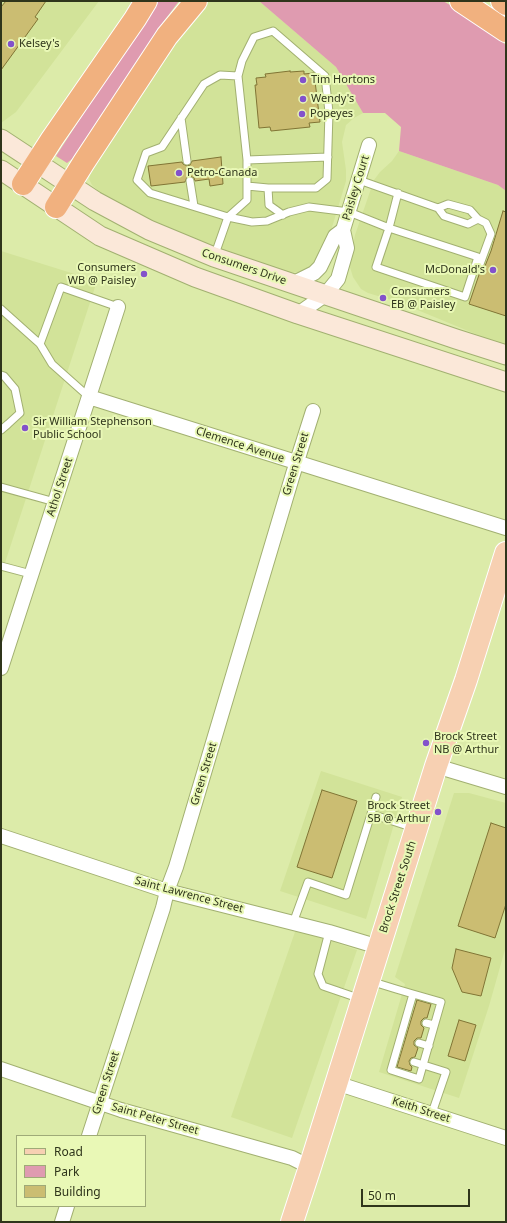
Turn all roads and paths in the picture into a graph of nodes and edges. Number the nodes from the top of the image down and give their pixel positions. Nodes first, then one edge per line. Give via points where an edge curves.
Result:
1 (146, 1) edge
2 (196, 1) edge
3 (461, 1) edge
4 (502, 1) edge
5 (506, 4) edge
6 (506, 31) edge
7 (238, 76) junction
8 (181, 118) junction
9 (1, 139) edge
10 (370, 145) dead end
11 (328, 157) junction
12 (247, 160) junction
13 (187, 161) dead end
14 (37, 163) junction
15 (1, 170) edge
16 (359, 180) junction
17 (190, 181) dead end
18 (23, 184) junction
19 (69, 184) junction
20 (247, 186) junction
21 (268, 188) junction
22 (398, 193) junction
23 (194, 206) junction
24 (56, 207) junction
25 (438, 208) junction
26 (349, 212) junction
27 (283, 215) junction
28 (228, 217) junction
29 (478, 219) junction
30 (389, 228) junction
31 (343, 230) junction
32 (214, 258) junction
33 (292, 284) junction
34 (466, 294) junction
35 (325, 295) junction
36 (118, 307) joint
37 (1, 308) edge
38 (298, 314) junction
39 (40, 344) junction
40 (506, 354) edge
41 (1, 375) edge
42 (506, 382) edge
43 (90, 397) junction
44 (314, 411) dead end
45 (1, 430) edge
46 (296, 463) junction
47 (1, 487) edge
48 (55, 502) junction
49 (506, 528) edge
50 (506, 553) edge
51 (1, 566) edge
52 (31, 574) junction
53 (1, 668) edge
54 (436, 766) junction
55 (506, 787) edge
56 (376, 797) dead end
57 (371, 814) junction
58 (416, 829) junction
59 (1, 836) edge
60 (167, 891) junction
61 (293, 923) junction
62 (329, 932) junction
63 (379, 947) junction
64 (366, 990) junction
65 (413, 994) junction
66 (426, 1023) dead end
67 (434, 1025) junction
68 (420, 1042) dead end
69 (429, 1046) junction
70 (414, 1062) dead end
71 (423, 1065) junction
72 (1, 1069) edge
73 (336, 1083) junction
74 (100, 1102) junction
75 (432, 1113) junction
76 (90, 1135) edge
77 (506, 1138) edge
78 (310, 1167) junction
79 (67, 1207) edge
80 (62, 1222) edge
81 (292, 1222) edge

1 - 14 highway
2 - 19 highway via 167,36
3 - 6 highway
4 - 5 highway
7 - 8 lane via 220,75 204,84
7 - 11 lane via 254,37 273,31 325,76 329,112
7 - 12 lane
8 - 13 lane
8 - 23 lane via 162,147 146,153 137,180 150,193
9 - 14 main road, Consumers Drive
10 - 16 street, Paisley Court
11 - 12 lane
11 - 21 lane via 327,179 316,188
12 - 20 lane
14 - 18 highway
14 - 19 main road, Consumers Drive
15 - 18 main road
16 - 22 lane
16 - 26 street, Paisley Court
17 - 23 lane
18 - 24 main road
19 - 24 highway
19 - 32 main road, Consumers Drive via 149,230
20 - 21 lane
20 - 28 lane via 248,200
21 - 27 lane via 269,205
22 - 25 lane
22 - 30 lane
23 - 28 lane
24 - 38 main road via 100,236 195,277
25 - 29 lane via 448,204 470,210
25 - 29 lane via 444,216 468,224
26 - 27 lane via 309,207
26 - 30 lane
26 - 31 street, Paisley Court
27 - 28 lane via 267,221 252,222
28 - 32 lane
29 - 34 lane via 486,223 491,234 473,286
30 - 34 lane via 478,257
30 - 34 lane via 376,267 465,297
31 - 33 street, Paisley Court via 335,236 320,268
31 - 35 street, Paisley Court via 347,248 338,279
32 - 33 main road, Consumers Drive
33 - 35 main road, Consumers Drive
35 - 38 street, Paisley Court
35 - 40 main road, Consumers Drive
36 - 39 lane via 61,287
36 - 43 street, Athol Street
37 - 39 lane
38 - 42 main road
39 - 43 lane via 52,364
41 - 45 lane via 15,389 20,412
43 - 46 street, Clemence Avenue
43 - 48 street, Athol Street
44 - 46 street, Green Street
46 - 49 street, Clemence Avenue
46 - 60 street, Green Street
47 - 48 lane
48 - 52 street, Athol Street
50 - 54 main road, Brock Street South
51 - 52 lane
52 - 53 street, Athol Street
54 - 55 street
54 - 58 main road, Brock Street South
56 - 57 lane
57 - 58 lane
57 - 61 lane via 346,895 308,882
58 - 63 main road, Brock Street South
59 - 60 street, Saint Lawrence Street
60 - 61 street, Saint Lawrence Street
60 - 74 street, Green Street
61 - 62 street, Saint Lawrence Street
62 - 63 street, Saint Lawrence Street
62 - 64 lane via 318,974 323,986
63 - 64 main road, Brock Street South
64 - 65 lane
64 - 73 main road, Brock Street South
65 - 67 lane via 441,1002
65 - 71 lane via 409,1017 391,1070 420,1079
66 - 67 lane
67 - 69 lane
68 - 69 lane
69 - 71 lane
70 - 71 lane
71 - 75 lane via 446,1072
72 - 74 street, Saint Peter Street
73 - 75 street, Keith Street
73 - 78 main road, Brock Street South
74 - 76 street, Green Street
74 - 78 street, Saint Peter Street via 292,1158
75 - 77 street, Keith Street
78 - 81 main road, Brock Street South
79 - 80 street

